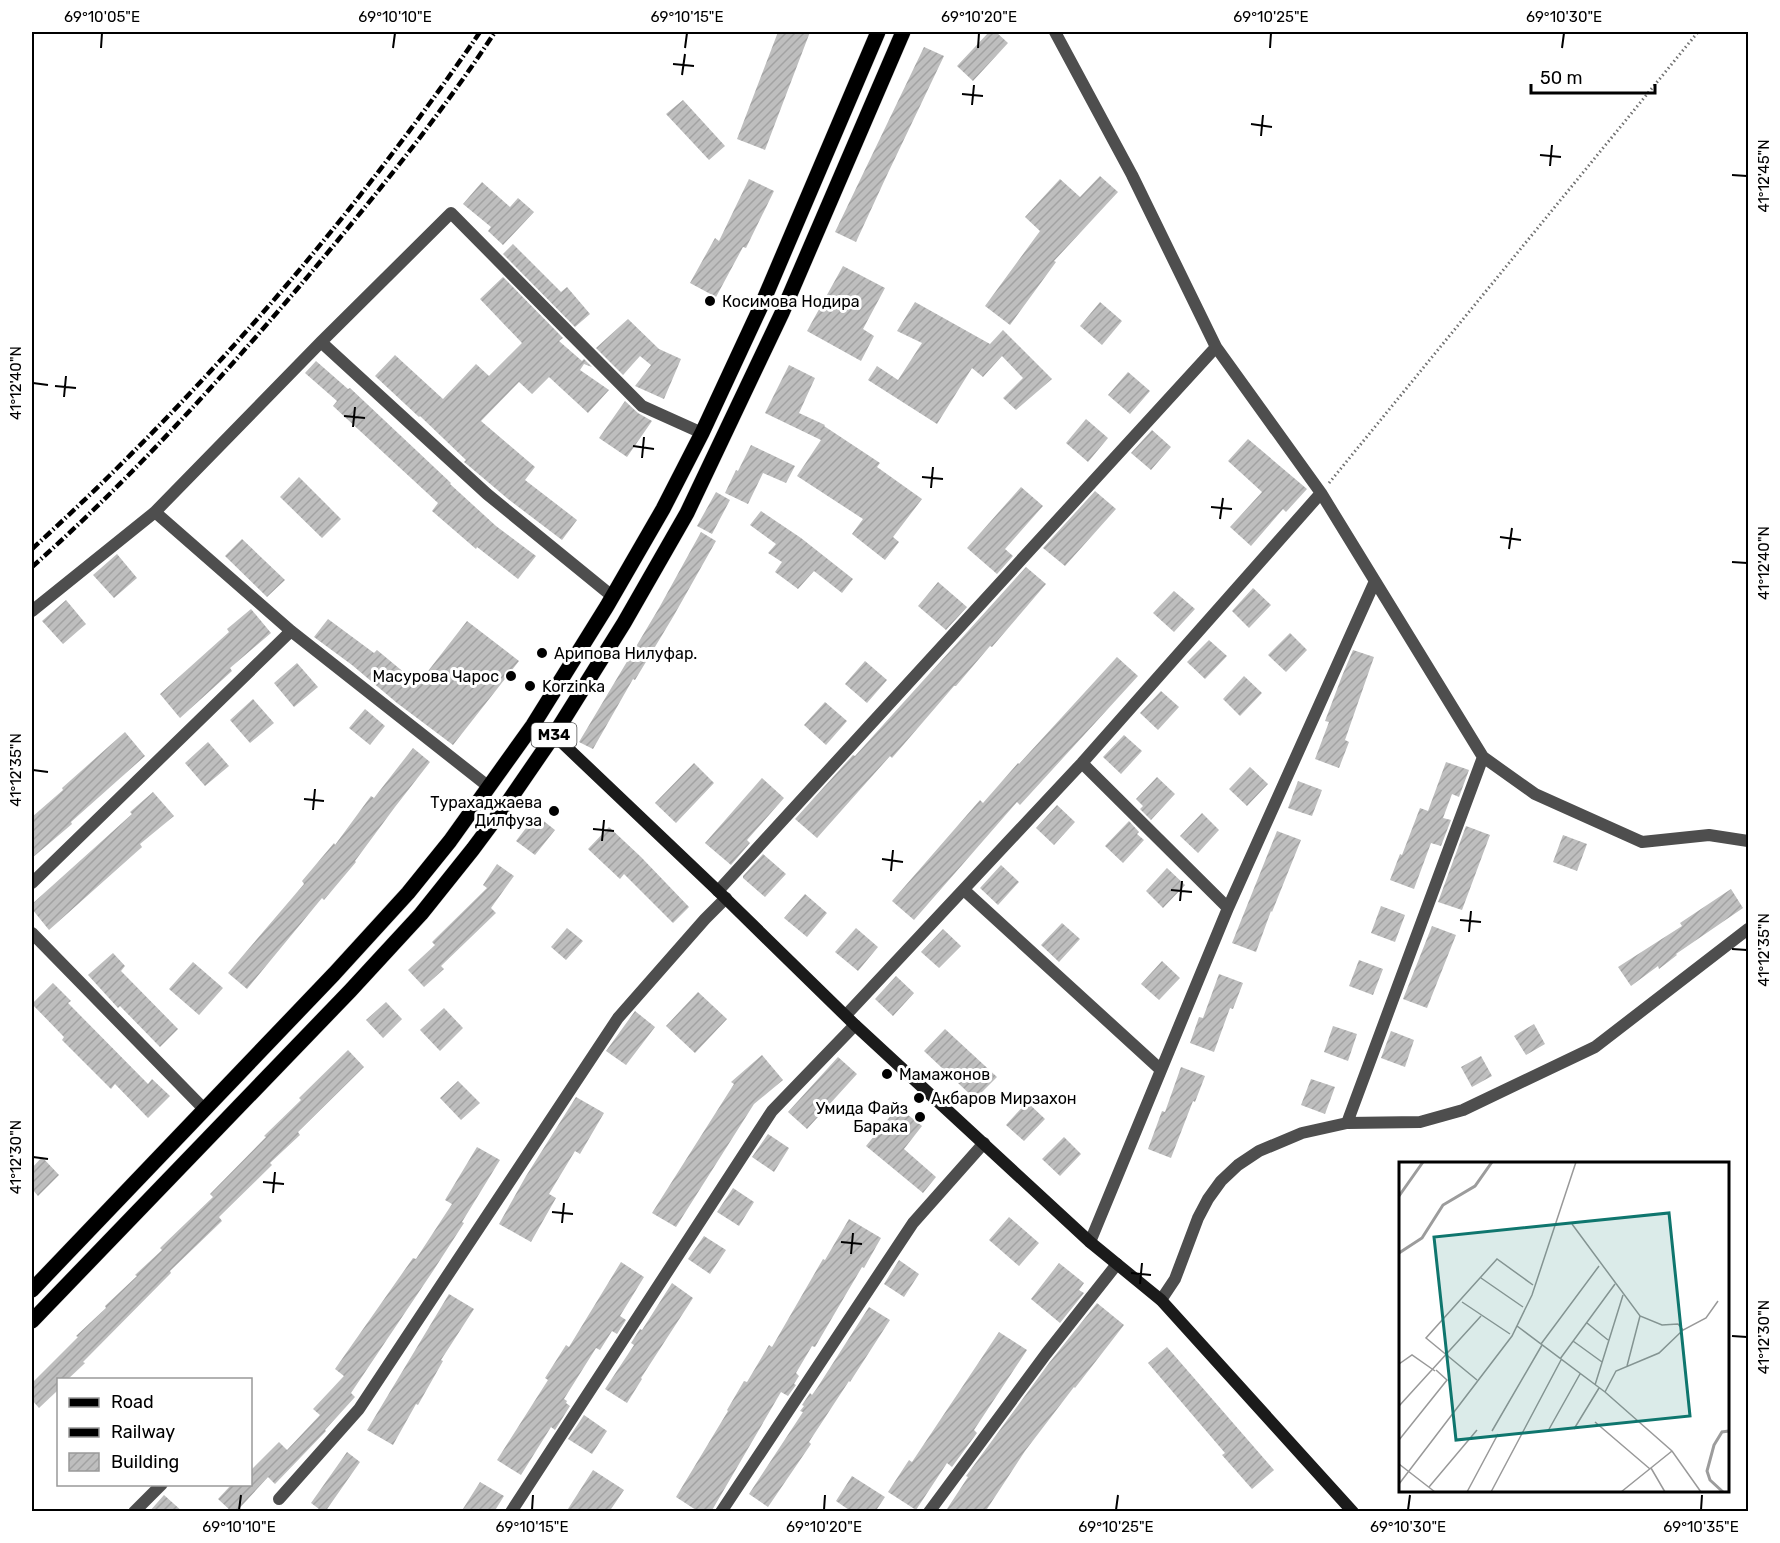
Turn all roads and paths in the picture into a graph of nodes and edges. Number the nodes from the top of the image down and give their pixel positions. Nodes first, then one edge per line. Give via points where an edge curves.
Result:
1 (878, 32) edge
2 (903, 32) edge
3 (1055, 32) edge
4 (1698, 32) edge
5 (863, 67) junction
6 (885, 77) junction
7 (762, 304) junction
8 (782, 313) junction
9 (321, 342) junction
10 (1216, 347) junction
11 (702, 433) junction
12 (1321, 493) junction
13 (155, 512) junction
14 (1375, 581) junction
15 (612, 596) junction
16 (32, 611) edge
17 (291, 631) junction
18 (554, 735) junction
19 (1483, 757) junction
20 (1082, 763) junction
21 (489, 787) junction
22 (1749, 841) edge
23 (32, 883) edge
24 (964, 890) junction
25 (722, 895) junction
26 (1228, 908) junction
27 (1749, 929) edge
28 (32, 933) edge
29 (846, 1015) junction
30 (855, 1024) junction
31 (1161, 1070) junction
32 (204, 1109) junction
33 (1347, 1122) junction
34 (984, 1143) junction
35 (1090, 1242) junction
36 (1117, 1264) junction
37 (32, 1290) edge
38 (1161, 1300) junction
39 (32, 1321) edge
40 (161, 1486) edge
41 (279, 1499) dead end
42 (134, 1512) edge
43 (512, 1512) edge
44 (721, 1512) edge
45 (929, 1512) edge
46 (1353, 1512) edge

1 - 5 main road, M34
2 - 6 main road, M34
3 - 10 street via 1132,175
4 - 12 path
5 - 6 main road
5 - 7 main road, M34
6 - 8 main road, M34
7 - 8 main road
7 - 11 main road, M34
8 - 18 main road, M34 via 687,513 624,624
9 - 11 street via 451,213 642,406
9 - 13 street
9 - 15 street via 487,494
10 - 12 street
10 - 25 street
11 - 15 main road, M34
12 - 14 street
12 - 20 street
13 - 16 street
13 - 17 street
14 - 19 street
14 - 26 street
15 - 21 main road, M34
17 - 21 street
17 - 23 street
18 - 25 street
18 - 39 main road, M34 via 421,914
19 - 22 street via 1535,794 1642,842 1709,835
19 - 33 street
20 - 24 street
20 - 26 street
21 - 32 main road, M34 via 408,893
24 - 29 street
24 - 31 street
25 - 29 street
25 - 41 street via 618,1018 359,1409
26 - 31 street
27 - 33 street via 1595,1047 1463,1110 1420,1122
28 - 32 street
29 - 30 street
30 - 34 street
30 - 43 street via 772,1111
31 - 35 street
32 - 37 main road, M34
33 - 38 street via 1302,1133 1238,1164 1208,1199 1175,1279
34 - 35 street
34 - 44 street via 913,1222
35 - 36 street
36 - 38 street
36 - 45 street
38 - 46 street
40 - 42 street

